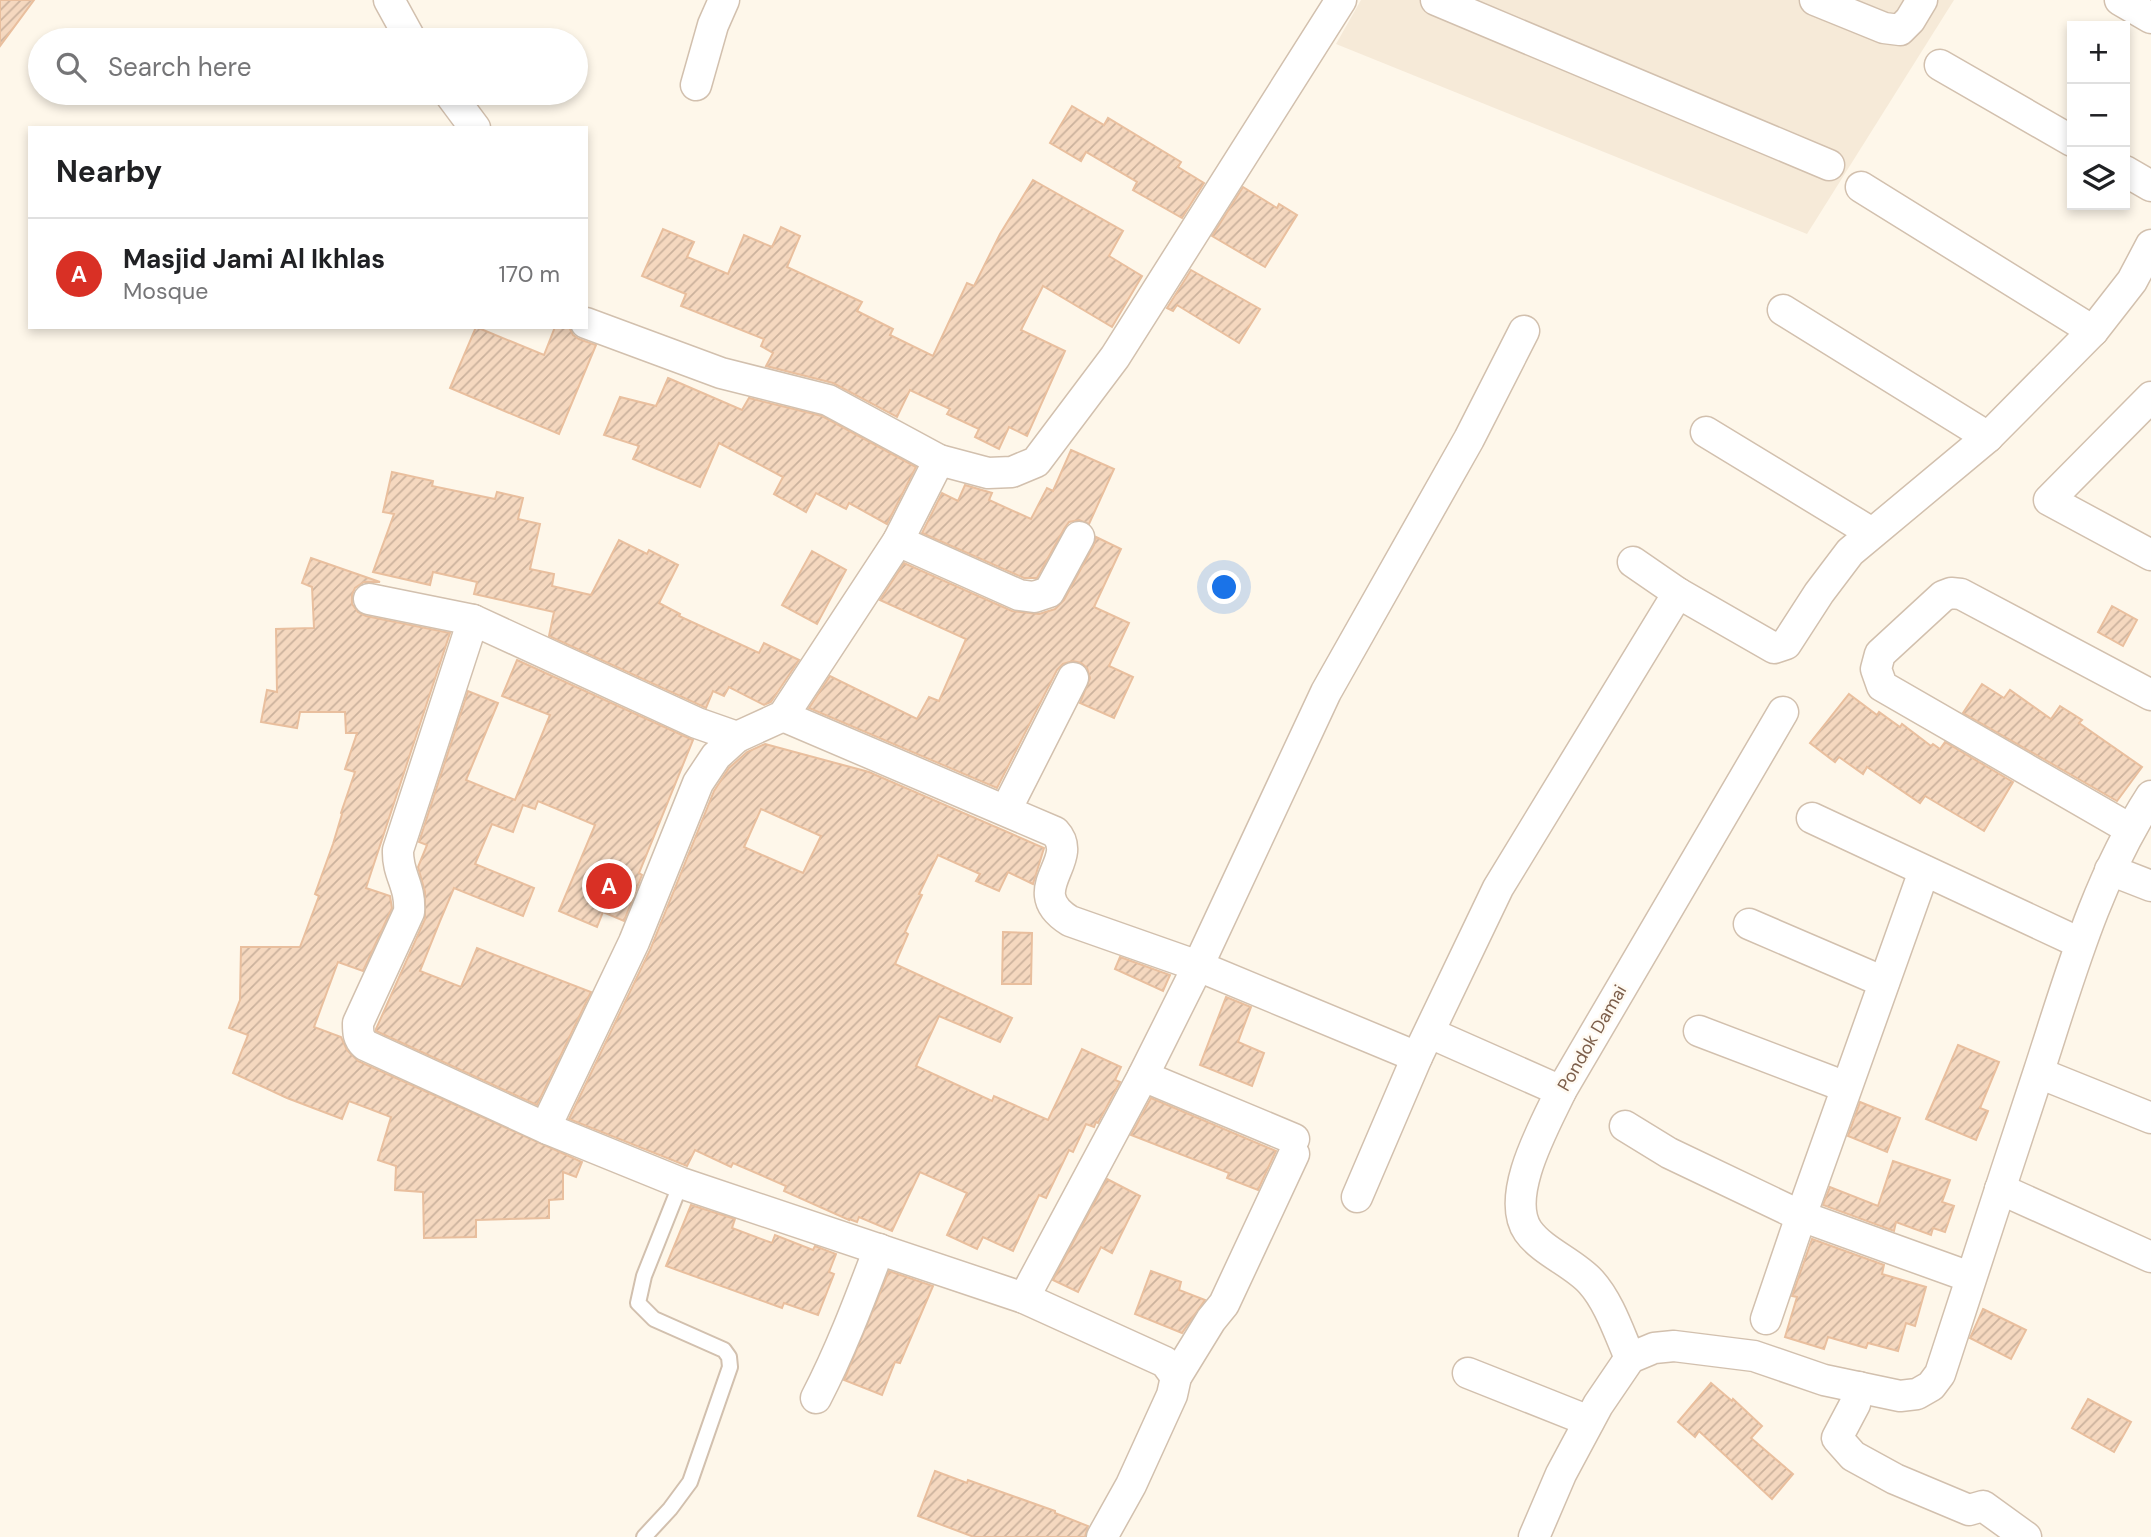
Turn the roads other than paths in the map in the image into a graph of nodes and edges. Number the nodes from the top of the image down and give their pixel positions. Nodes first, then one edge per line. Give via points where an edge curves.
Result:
1 (389, 0) edge
2 (724, 0) edge
3 (1341, 0) edge
4 (1436, 0) edge
5 (1815, 0) edge
6 (1922, 0) edge
7 (2120, 0) edge
8 (2151, 18) edge
9 (404, 28) edge
10 (1940, 65) dead end
11 (696, 85) dead end
12 (459, 105) edge
13 (474, 126) edge
14 (2067, 138) edge
15 (1829, 165) dead end
16 (2130, 174) edge
17 (2151, 186) edge
18 (1861, 187) dead end
19 (2151, 245) edge
20 (1783, 310) dead end
21 (588, 324) edge
22 (1524, 331) dead end
23 (2093, 331) junction
24 (2151, 397) edge
25 (1706, 432) dead end
26 (1988, 437) junction
27 (939, 460) junction
28 (1872, 533) junction
29 (1079, 537) dead end
30 (898, 541) junction
31 (2151, 555) edge
32 (1633, 562) dead end
33 (1678, 593) junction
34 (369, 599) dead end
35 (472, 620) junction
36 (1073, 678) dead end
37 (2151, 695) edge
38 (1783, 712) dead end
39 (783, 716) junction
40 (737, 737) junction
41 (2151, 796) edge
42 (1006, 810) junction
43 (1812, 818) dead end
44 (2130, 828) junction
45 (2109, 870) junction
46 (1924, 871) junction
47 (2151, 886) edge
48 (1749, 924) dead end
49 (2080, 943) junction
50 (1198, 966) junction
51 (1884, 982) junction
52 (1699, 1031) dead end
53 (1423, 1045) junction
54 (2039, 1073) junction
55 (1143, 1076) junction
56 (1846, 1087) junction
57 (1562, 1091) junction
58 (2151, 1118) edge
59 (1625, 1126) dead end
60 (548, 1129) junction
61 (681, 1183) junction
62 (2000, 1189) junction
63 (1357, 1197) dead end
64 (1801, 1216) junction
65 (879, 1249) junction
66 (2151, 1257) edge
67 (1970, 1277) junction
68 (1024, 1298) junction
69 (1766, 1319) dead end
70 (1630, 1358) junction
71 (1468, 1373) dead end
72 (1176, 1377) junction
73 (1859, 1387) junction
74 (816, 1398) dead end
75 (1589, 1421) junction
76 (643, 1537) edge
77 (1102, 1537) edge
78 (1534, 1537) edge
79 (2026, 1537) edge

1 - 9 street
2 - 11 street
3 - 27 street via 1115,357 1036,462 1012,472 988,473
4 - 15 street
5 - 6 street via 1900,30
7 - 8 street
10 - 14 street
12 - 13 street
16 - 17 street
18 - 23 street
19 - 23 street via 2132,281
20 - 26 street
21 - 27 street via 721,373 828,400
22 - 50 street via 1469,439 1326,692
23 - 26 street
24 - 31 street via 2049,500
25 - 28 street
26 - 28 street
27 - 30 street
28 - 33 street via 1850,552 1786,644 1774,648
29 - 30 street via 1049,592 1034,597 1019,595
30 - 39 street
32 - 33 street
33 - 53 street via 1498,888
34 - 35 street
35 - 40 street
35 - 60 street via 398,850 399,870 410,892 409,912 358,1023 358,1032 365,1045
36 - 42 street
37 - 44 street via 1961,594 1951,593 1880,654 1876,668 1882,686
38 - 57 street, Pondok Damai
39 - 40 street
39 - 42 street
40 - 60 street via 716,756 698,783 634,942
41 - 44 street
42 - 50 street via 1060,837 1063,848 1049,891 1061,915
43 - 46 street
44 - 45 street
45 - 47 street
45 - 49 street
46 - 49 street
46 - 51 street
48 - 51 street
49 - 54 street
50 - 53 street
50 - 55 street
51 - 56 street
52 - 56 street
53 - 57 street
53 - 63 street
54 - 58 street
54 - 62 street
55 - 68 street
55 - 72 street via 1294,1146 1224,1304
56 - 64 street
57 - 70 street, Pondok Damai via 1540,1136 1520,1204 1528,1231 1590,1281
59 - 64 street via 1669,1153
60 - 61 street
61 - 65 street
61 - 76 lane via 638,1303 654,1319 724,1350 730,1367 690,1482
62 - 66 street
62 - 67 street
64 - 67 street
64 - 69 street
65 - 68 street
65 - 74 street
67 - 73 street via 1940,1374 1931,1386 1900,1396
68 - 72 street via 1165,1363
70 - 73 street via 1675,1346 1754,1356
70 - 75 street
71 - 75 street
72 - 77 street via 1136,1474
73 - 79 street via 1837,1438 1853,1456 1930,1495 1969,1510 1983,1506
75 - 78 street

